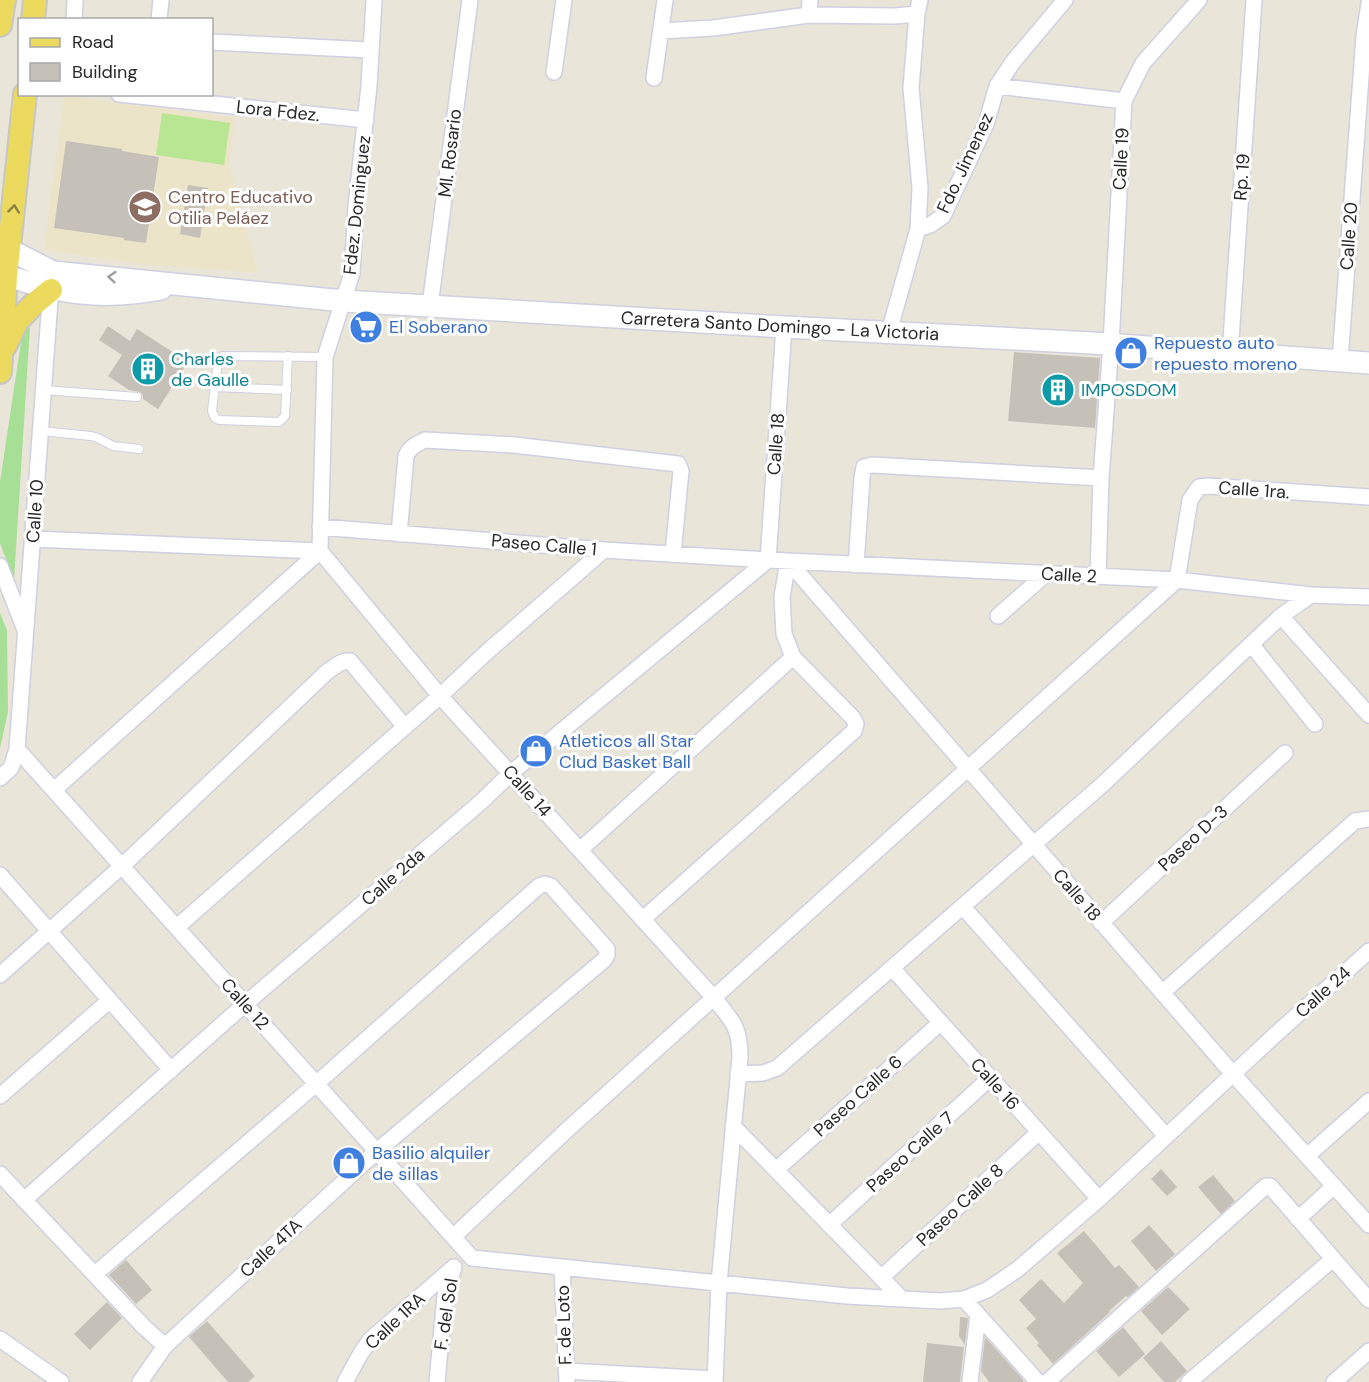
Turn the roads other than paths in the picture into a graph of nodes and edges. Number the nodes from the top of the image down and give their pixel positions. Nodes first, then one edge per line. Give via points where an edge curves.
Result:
1 (4, 0) edge
2 (35, 0) edge
3 (75, 0) edge
4 (161, 0) edge
5 (374, 0) edge
6 (470, 0) edge
7 (564, 0) edge
8 (664, 0) edge
9 (1065, 0) edge
10 (1199, 0) edge
11 (1254, 0) edge
12 (1369, 3) edge
13 (919, 7) edge
14 (809, 8) edge
15 (33, 18) edge
16 (74, 18) edge
17 (159, 18) edge
18 (0, 25) edge
19 (661, 31) junction
20 (213, 42) edge
21 (370, 50) junction
22 (554, 72) dead end
23 (654, 78) dead end
24 (997, 86) junction
25 (25, 96) edge
26 (150, 96) edge
27 (1124, 101) junction
28 (366, 120) junction
29 (918, 229) junction
30 (5, 248) edge
31 (3, 275) edge
32 (52, 281) junction
33 (344, 301) junction
34 (430, 306) junction
35 (784, 327) junction
36 (889, 332) junction
37 (1111, 344) junction
38 (1230, 354) junction
39 (288, 356) junction
40 (325, 357) junction
41 (1340, 361) junction
42 (1369, 363) edge
43 (1, 364) edge
44 (215, 387) junction
45 (44, 390) junction
46 (286, 390) junction
47 (137, 397) dead end
48 (41, 431) junction
49 (139, 449) dead end
50 (1101, 478) junction
51 (1369, 497) edge
52 (320, 527) junction
53 (399, 534) junction
54 (33, 538) junction
55 (604, 550) junction
56 (320, 551) junction
57 (673, 555) junction
58 (768, 561) junction
59 (788, 561) junction
60 (855, 565) junction
61 (0, 566) edge
62 (1047, 573) junction
63 (1098, 576) junction
64 (1177, 580) junction
65 (1311, 595) junction
66 (1369, 597) edge
67 (998, 616) dead end
68 (1281, 616) junction
69 (26, 633) junction
70 (1251, 644) junction
71 (793, 657) junction
72 (440, 696) junction
73 (1369, 715) edge
74 (1315, 724) dead end
75 (405, 727) junction
76 (17, 749) junction
77 (1285, 753) dead end
78 (968, 769) junction
79 (511, 773) junction
80 (0, 778) edge
81 (54, 790) junction
82 (1369, 819) edge
83 (1034, 845) junction
84 (580, 850) junction
85 (122, 866) junction
86 (0, 875) edge
87 (963, 907) junction
88 (643, 919) junction
89 (1101, 923) junction
90 (177, 927) junction
91 (50, 931) junction
92 (1369, 951) edge
93 (892, 969) junction
94 (0, 975) edge
95 (1162, 993) junction
96 (714, 998) junction
97 (110, 1000) junction
98 (245, 1004) junction
99 (940, 1023) junction
100 (171, 1070) junction
101 (738, 1074) junction
102 (1233, 1074) junction
103 (990, 1078) junction
104 (316, 1083) junction
105 (0, 1096) edge
106 (1369, 1101) edge
107 (733, 1126) junction
108 (1039, 1132) junction
109 (1166, 1136) junction
110 (377, 1151) junction
111 (1307, 1156) junction
112 (776, 1170) junction
113 (0, 1174) edge
114 (1334, 1186) junction
115 (1099, 1199) junction
116 (24, 1200) junction
117 (1298, 1219) junction
118 (1369, 1224) edge
119 (829, 1225) junction
120 (453, 1237) junction
121 (468, 1253) junction
122 (1333, 1259) junction
123 (454, 1267) junction
124 (562, 1267) junction
125 (94, 1274) junction
126 (881, 1278) junction
127 (719, 1283) junction
128 (902, 1299) junction
129 (964, 1299) junction
130 (1369, 1300) edge
131 (978, 1315) junction
132 (0, 1339) edge
133 (165, 1346) junction
134 (1369, 1351) edge
135 (566, 1376) edge
136 (624, 1378) edge
137 (715, 1380) edge
138 (61, 1382) edge
139 (140, 1382) edge
140 (345, 1382) edge
141 (437, 1382) edge
142 (970, 1382) edge
143 (1038, 1382) edge
144 (1047, 1382) edge
145 (1189, 1382) edge
146 (1334, 1382) edge

1 - 18 main road
2 - 15 main road
3 - 16 street
4 - 17 street
5 - 21 street, Fdez. Dominguez
6 - 34 street, Ml. Rosario
7 - 22 street
8 - 19 street
9 - 24 street, Fdo. Jimenez
10 - 27 street, Calle 19 via 1143,63
11 - 38 street, Rp. 19
12 - 41 street, Calle 20
13 - 14 street via 895,16
13 - 29 street via 911,88 920,188
14 - 19 street via 713,28
19 - 23 street
20 - 21 street
21 - 28 street, Fdez. Dominguez
24 - 27 street
24 - 29 street, Fdo. Jimenez via 986,124 944,216
30 -> 25 main road
26 - 28 street, Lora Fdez.
27 - 37 street, Calle 19
28 - 33 street, Fdez. Dominguez via 352,273
29 - 36 street, Fdo. Jimenez
30 - 31 main road
30 - 32 main road, Carretera Santo Domingo - La Victoria
31 - 32 main road, Carretera Santo Domingo - La Victoria
31 - 43 main road
32 - 33 main road, Carretera Santo Domingo - La Victoria via 87,295 134,294 191,285
32 - 43 main road via 16,321
32 - 45 street, Calle 10
33 - 34 main road, Carretera Santo Domingo - La Victoria
33 - 40 street, Fdez. Dominguez
34 - 35 main road, Carretera Santo Domingo - La Victoria
35 - 36 main road, Carretera Santo Domingo - La Victoria
35 - 58 street, Calle 18
36 - 37 main road, Carretera Santo Domingo - La Victoria
37 - 38 main road, Carretera Santo Domingo - La Victoria
37 - 50 street, Calle 19
38 - 41 main road, Carretera Santo Domingo - La Victoria
39 - 40 lane
39 - 44 lane via 220,357
39 - 46 lane
40 - 52 street, Fdez. Dominguez
41 - 42 main road, Carretera Santo Domingo - La Victoria
44 - 46 lane
44 - 46 lane via 212,414 219,420 279,422 285,416
45 - 47 lane
45 - 48 street, Calle 10
48 - 49 lane via 91,436 113,446
48 - 54 street, Calle 10
50 - 60 street via 864,467
50 - 63 street, Calle 19
51 - 64 street, Calle 1ra. via 1199,487 1190,500
52 - 53 street, Paseo Calle 1
52 - 56 street, Fdez. Dominguez
53 - 55 street, Paseo Calle 1
53 - 57 street via 406,456 416,444 425,440 513,445 678,464 681,471
54 - 56 street
54 - 69 street, Calle 10
55 - 57 street, Paseo Calle 1
55 - 72 street
56 - 72 street, Calle 14
56 - 81 street
57 - 58 street, Paseo Calle 1
58 - 59 street, Calle 2
58 - 79 street, Calle 2da
59 - 60 street, Calle 2
59 - 71 street via 782,597 784,634
59 - 78 street, Calle 18
60 - 62 street, Calle 2
61 - 69 street
62 - 63 street, Calle 2
62 - 67 street
63 - 64 street, Calle 2
64 - 65 street, Calle 2
64 - 78 street
65 - 66 street, Calle 2
65 - 68 street
68 - 70 street
68 - 73 street
69 - 76 street, Calle 10
70 - 74 street
70 - 83 street
71 - 84 street
71 - 88 street via 853,718 854,731
72 - 75 street
72 - 79 street, Calle 14
75 - 85 street via 350,661 345,660 328,671
75 - 90 street
76 - 80 street via 11,768
76 - 81 street, Calle 12
77 - 89 street, Paseo D-3
78 - 83 street, Calle 18
78 - 96 street
79 - 84 street, Calle 14
79 - 98 street, Calle 2da
81 - 85 street, Calle 12
82 - 95 street via 1355,821
83 - 87 street
83 - 89 street, Calle 18
84 - 88 street, Calle 14
85 - 90 street, Calle 12
85 - 91 street
86 - 91 street
87 - 93 street
87 - 109 street
88 - 96 street, Calle 14
89 - 95 street, Calle 18
90 - 98 street, Calle 12
91 - 94 street
91 - 97 street
92 - 102 street, Calle 24
93 - 99 street, Calle 16
93 - 101 street via 777,1068
95 - 102 street, Calle 18
96 - 101 street, Calle 14 via 736,1028 740,1042
96 - 120 street
97 - 100 street
97 - 105 street
98 - 100 street, Calle 2da
98 - 104 street, Calle 12
99 - 103 street, Calle 16
99 - 112 street, Paseo Calle 6
100 - 116 street, Calle 2da
101 - 107 street
102 - 109 street, Calle 24
102 - 111 street, Calle 18
103 - 108 street, Calle 16
103 - 119 street, Paseo Calle 7
104 - 110 street, Calle 12
104 - 110 street, Calle 4TA via 539,886 551,886 608,949 604,960
104 - 125 street
106 - 111 street
107 - 112 street
107 - 127 street
108 - 115 street, Calle 16
108 - 126 street, Paseo Calle 8
109 - 115 street, Calle 24
110 - 120 street, Calle 12
110 - 133 street, Calle 4TA
111 - 114 street, Calle 18
112 - 119 street
113 - 116 street
114 - 117 street
114 - 118 street, Calle 18
115 - 129 street, Calle 24 via 1018,1269 987,1290
116 - 125 street
117 - 122 street
117 - 144 street via 1266,1186
119 - 126 street
120 - 121 street, Calle 12
121 - 123 street, F. del Sol
121 - 124 street
122 - 130 street
122 - 145 street
123 - 140 street, Calle 1RA via 370,1340
123 - 141 street, F. del Sol via 445,1296
124 - 127 street
124 - 135 street, F. de Loto
125 - 133 street
126 - 128 street
127 - 128 street
127 - 137 street
128 - 129 street
129 - 131 street
131 - 142 street
131 - 143 street
132 - 138 street
133 - 139 street, Calle 4TA
134 - 146 street
135 - 136 street
136 - 137 street

